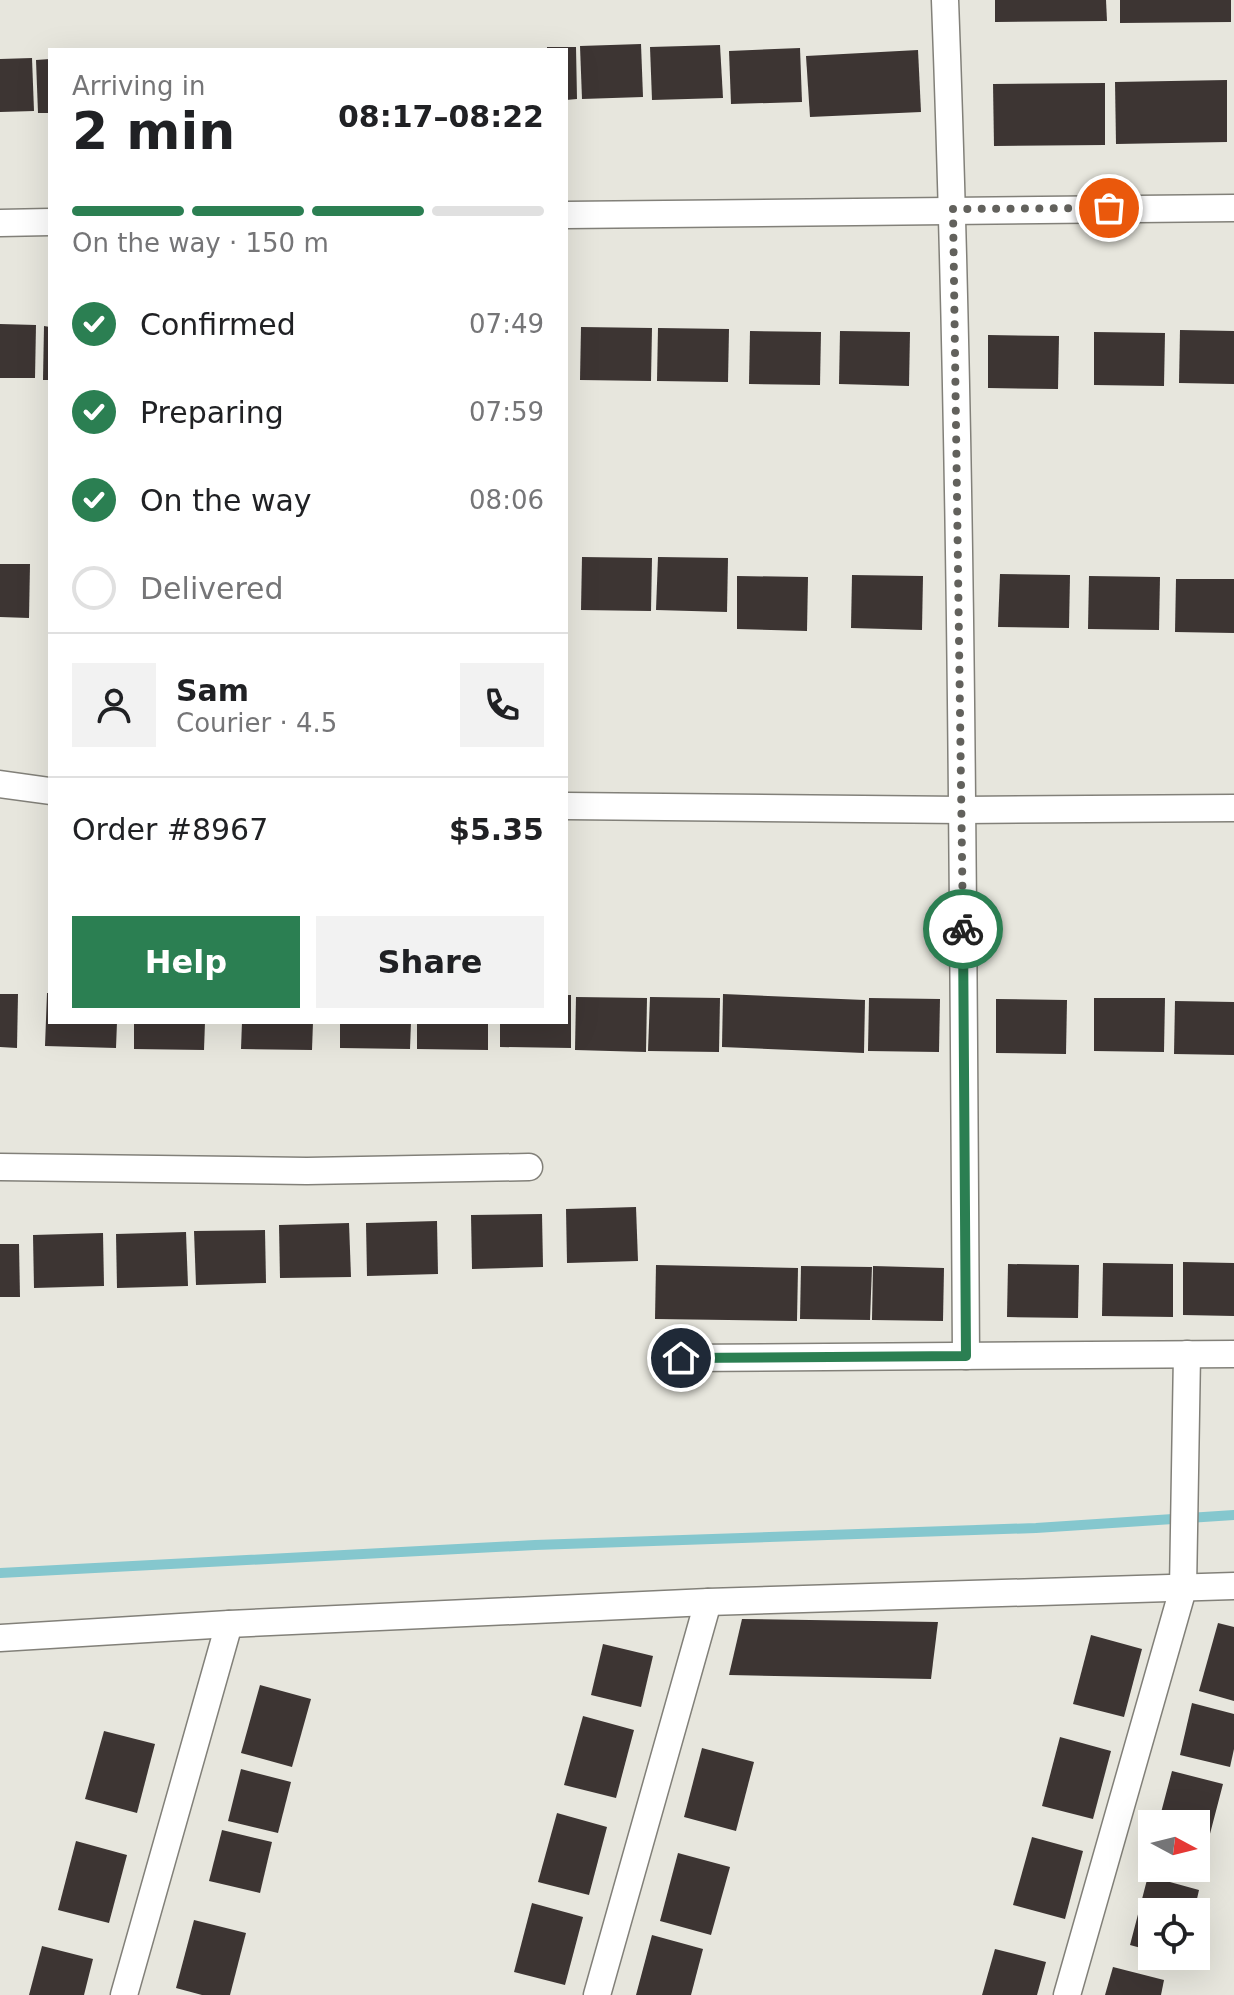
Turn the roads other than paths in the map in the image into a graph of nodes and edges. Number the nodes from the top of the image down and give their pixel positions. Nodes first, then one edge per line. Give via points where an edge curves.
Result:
1 (945, 0) edge
2 (1234, 208) edge
3 (953, 209) junction
4 (568, 215) edge
5 (48, 222) edge
6 (0, 223) edge
7 (0, 784) edge
8 (48, 791) edge
9 (568, 806) edge
10 (1234, 808) edge
11 (962, 810) junction
12 (0, 1167) edge
13 (529, 1167) dead end
14 (1187, 1354) junction
15 (1234, 1354) edge
16 (966, 1356) junction
17 (681, 1358) dead end
18 (1234, 1586) edge
19 (1183, 1589) junction
20 (708, 1602) junction
21 (229, 1624) junction
22 (0, 1638) edge
23 (124, 1995) edge
24 (597, 1995) edge
25 (1067, 1995) edge

1 - 3 street
2 - 3 street
3 - 4 street
3 - 11 street
5 - 6 street
7 - 8 street
9 - 11 street
10 - 11 street
11 - 16 street
12 - 13 street
14 - 15 street
14 - 16 street
14 - 19 street
16 - 17 street
18 - 19 street
19 - 20 street
19 - 25 street
20 - 21 street
20 - 24 street
21 - 22 street
21 - 23 street

